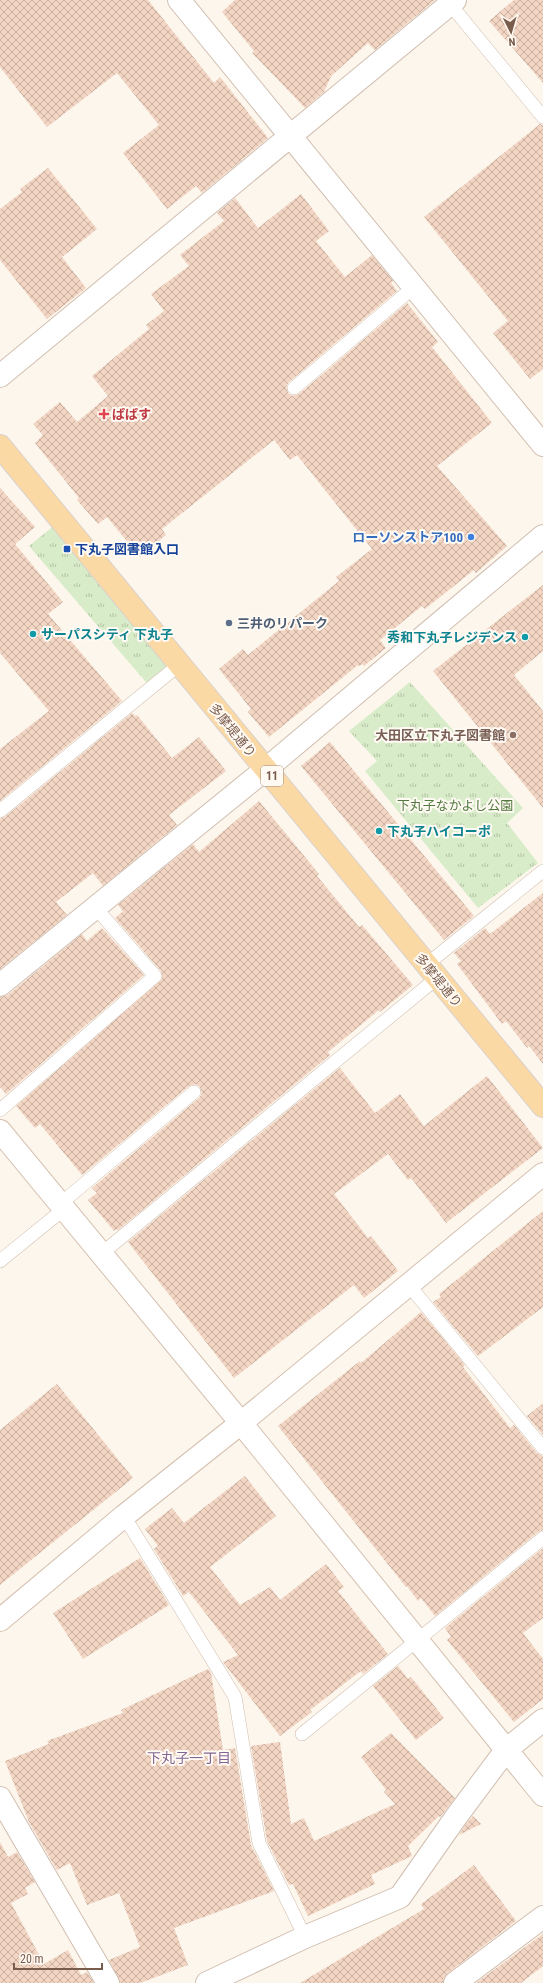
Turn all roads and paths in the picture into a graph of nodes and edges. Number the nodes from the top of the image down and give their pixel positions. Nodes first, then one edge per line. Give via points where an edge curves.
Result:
1 (179, 0) edge
2 (452, 2) edge
3 (543, 117) edge
4 (290, 136) junction
5 (414, 287) junction
6 (0, 376) edge
7 (294, 388) dead end
8 (543, 445) edge
9 (0, 446) edge
10 (543, 536) edge
11 (180, 664) junction
12 (266, 769) junction
13 (0, 811) edge
14 (543, 871) edge
15 (95, 907) junction
16 (432, 972) junction
17 (0, 984) edge
18 (194, 1092) dead end
19 (543, 1106) edge
20 (0, 1110) edge
21 (0, 1131) edge
22 (543, 1174) edge
23 (62, 1206) junction
24 (101, 1254) junction
25 (0, 1261) edge
26 (408, 1284) junction
27 (241, 1422) junction
28 (543, 1448) edge
29 (124, 1516) junction
30 (543, 1538) edge
31 (0, 1620) edge
32 (417, 1641) junction
33 (543, 1720) edge
34 (302, 1734) dead end
35 (506, 1750) junction
36 (543, 1795) edge
37 (0, 1798) edge
38 (543, 1918) edge
39 (305, 1937) junction
40 (108, 1983) edge
41 (207, 1983) edge
42 (455, 1983) edge

1 - 4 street
2 - 3 lane
2 - 4 street
4 - 5 street
4 - 6 street
5 - 7 lane
5 - 8 street
9 - 11 main road, 多摩堤通り / 11
10 - 12 street
11 - 12 main road, 多摩堤通り / 11
11 - 13 lane
12 - 15 street
12 - 16 main road, 多摩堤通り / 11
14 - 16 lane
15 - 17 street
15 - 20 lane via 155,976
16 - 19 main road, 多摩堤通り / 11
16 - 24 lane
18 - 23 lane
21 - 23 street
22 - 26 street
23 - 24 street
23 - 25 lane
24 - 27 street
26 - 27 street
26 - 28 lane
27 - 29 street
27 - 32 street
29 - 31 street
29 - 39 lane via 235,1697 259,1843
30 - 32 lane
32 - 34 lane
32 - 35 street
33 - 35 street
35 - 36 street
35 - 39 street via 400,1897
37 - 40 street
38 - 42 street
39 - 41 street

